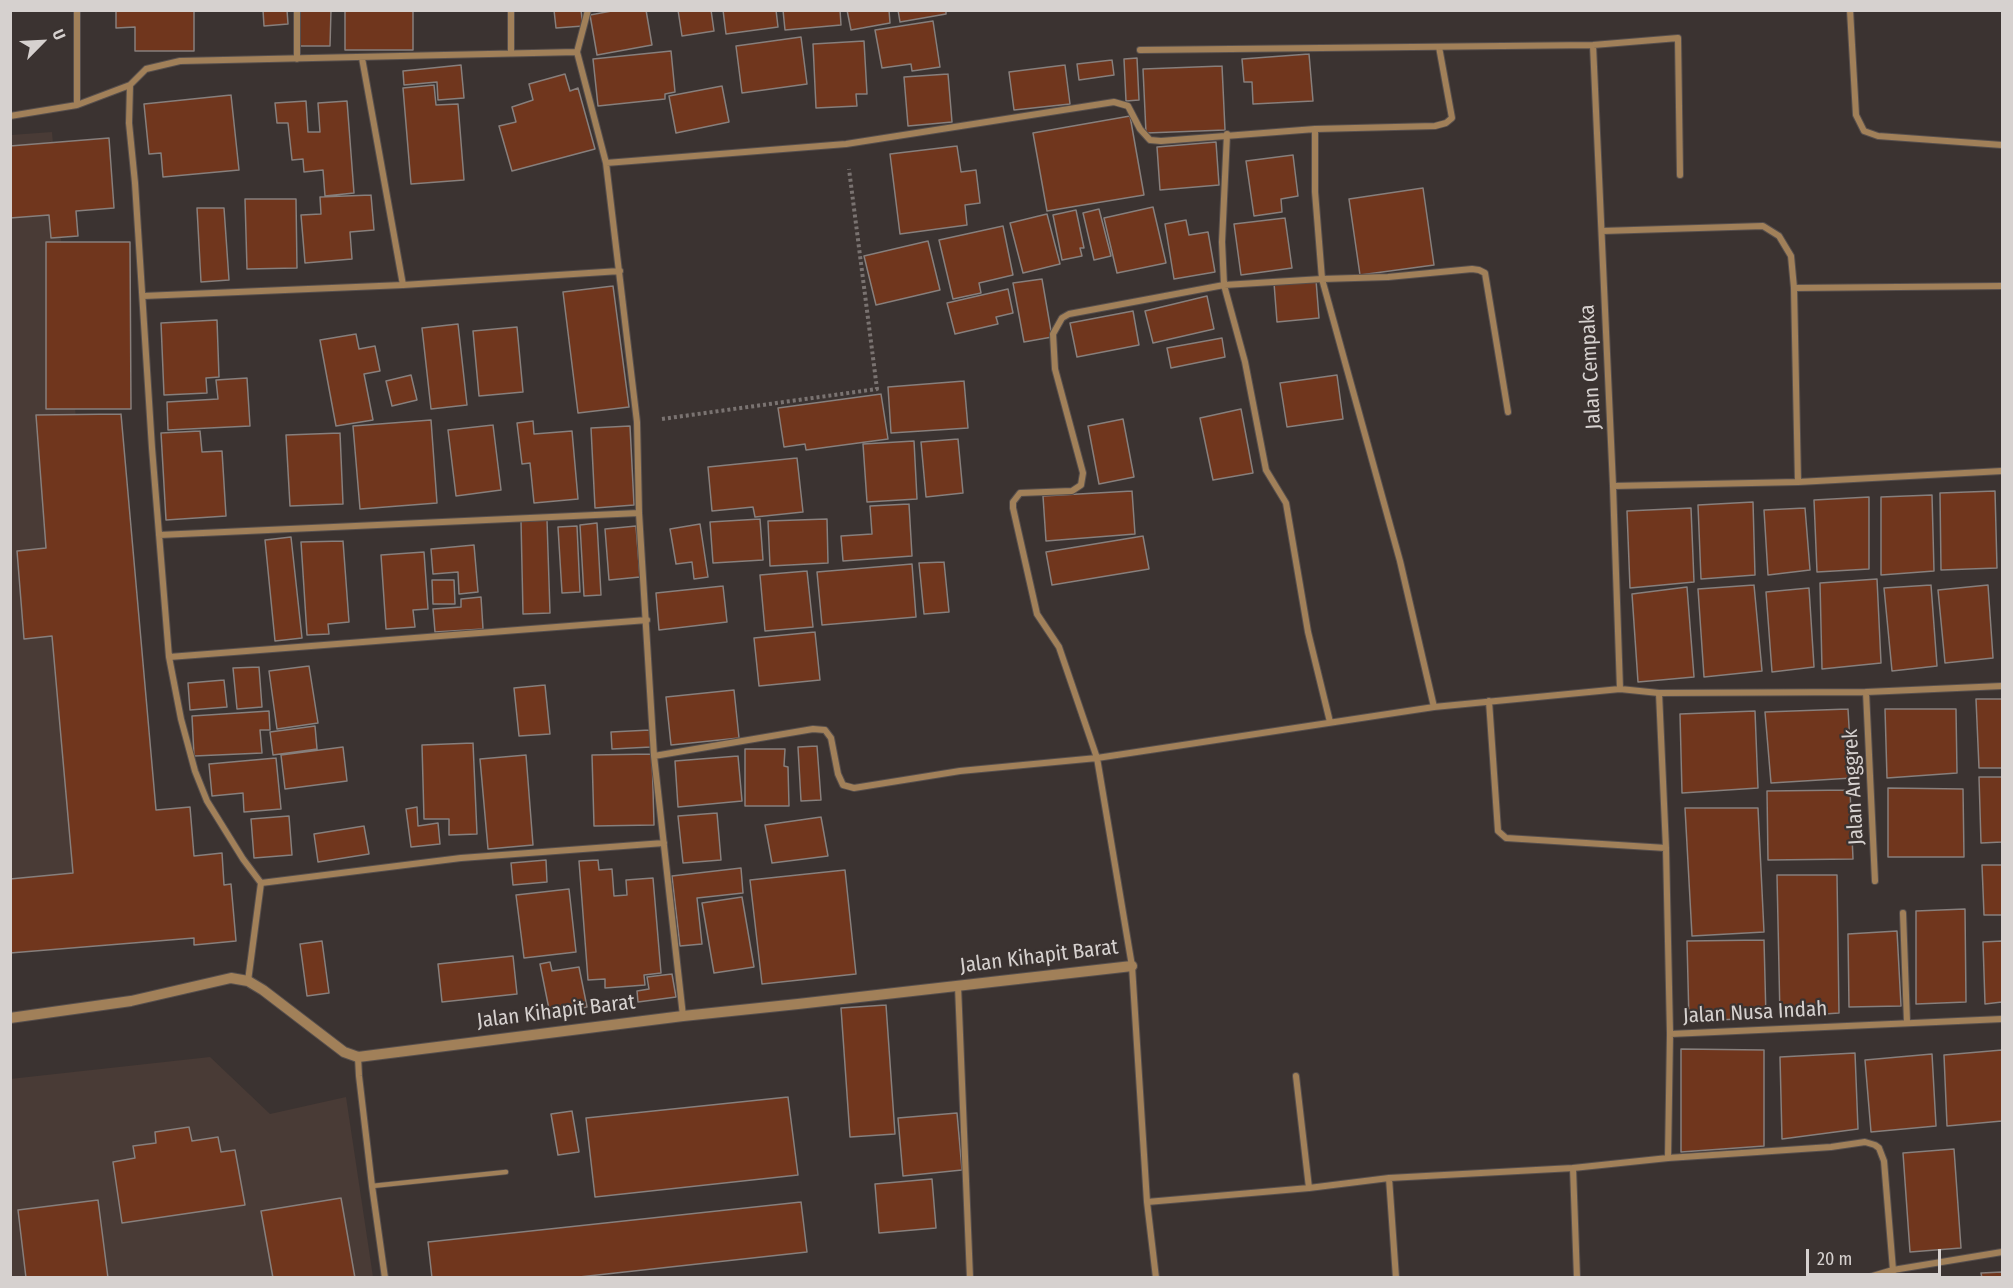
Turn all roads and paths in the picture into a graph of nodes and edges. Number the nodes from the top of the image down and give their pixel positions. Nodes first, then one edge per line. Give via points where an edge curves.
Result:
1 (77, 10) edge
2 (297, 10) edge
3 (511, 10) edge
4 (588, 10) edge
5 (1850, 10) edge
6 (1593, 45) junction
7 (1439, 47) junction
8 (1140, 50) dead end
9 (511, 52) junction
10 (577, 52) junction
11 (362, 58) junction
12 (297, 59) junction
13 (130, 85) junction
14 (77, 105) junction
15 (10, 116) edge
16 (1315, 129) junction
17 (1227, 134) junction
18 (846, 144) junction
19 (2002, 145) edge
20 (606, 163) junction
21 (1680, 175) dead end
22 (1602, 231) junction
23 (620, 271) junction
24 (1322, 279) junction
25 (403, 285) junction
26 (1224, 285) junction
27 (2002, 286) edge
28 (1794, 288) junction
29 (143, 296) junction
30 (1508, 411) dead end
31 (637, 422) junction
32 (2002, 471) edge
33 (1798, 482) junction
34 (1613, 486) junction
35 (639, 513) junction
36 (159, 535) junction
37 (647, 620) junction
38 (169, 657) junction
39 (2002, 686) edge
40 (1620, 689) junction
41 (1866, 692) junction
42 (1659, 693) junction
43 (1489, 701) junction
44 (1434, 707) junction
45 (1330, 723) junction
46 (654, 756) junction
47 (1097, 758) junction
48 (664, 843) junction
49 (1666, 848) junction
50 (1875, 881) dead end
51 (261, 883) junction
52 (1903, 913) dead end
53 (1132, 966) junction
54 (248, 981) junction
55 (958, 986) junction
56 (682, 1016) junction
57 (10, 1018) edge
58 (2002, 1019) edge
59 (1907, 1022) junction
60 (1671, 1034) junction
61 (358, 1057) junction
62 (1296, 1076) dead end
63 (1668, 1158) junction
64 (1573, 1168) junction
65 (506, 1172) dead end
66 (1389, 1178) junction
67 (372, 1186) junction
68 (1309, 1188) junction
69 (1147, 1202) junction
70 (2002, 1252) edge
71 (1894, 1274) edge
72 (385, 1278) edge
73 (970, 1278) edge
74 (1156, 1278) edge
75 (1396, 1278) edge
76 (1577, 1278) edge
77 (1866, 1278) edge

1 - 14 street
2 - 12 street
3 - 9 street
4 - 10 street
5 - 19 street via 1856,116 1864,131 1878,136
6 - 7 street
6 - 21 street via 1678,38
6 - 22 street, Jalan Cempaka
7 - 8 street
7 - 16 street via 1452,118 1446,123
9 - 10 street
9 - 11 street
10 - 20 street
11 - 12 street
11 - 25 street
12 - 13 street via 180,61 146,69
13 - 14 street
13 - 29 street via 129,123
14 - 15 street
16 - 17 street
16 - 24 street
17 - 18 street via 1150,140 1128,106 1114,102
17 - 26 street
18 - 20 street
18 - 31 path via 877,389
20 - 23 street
22 - 28 street via 1763,226 1779,236 1791,256
22 - 34 street, Jalan Cempaka
23 - 25 street
23 - 31 street
24 - 26 street
24 - 30 street via 1472,268 1485,273
24 - 44 street via 1400,561
25 - 29 street
26 - 45 street via 1245,362 1266,470 1286,503 1308,632
26 - 47 street via 1069,314 1053,334 1055,369 1083,474 1081,485 1072,491 1020,494 1013,508 1037,614 1059,647
27 - 28 street
28 - 33 street
29 - 36 street
31 - 35 street
32 - 33 street
33 - 34 street
34 - 40 street, Jalan Cempaka
35 - 36 street
35 - 37 street
36 - 38 street
37 - 38 street
37 - 46 street
38 - 51 street via 181,719 207,801
39 - 41 street
40 - 42 street
40 - 43 street
41 - 42 street
41 - 50 street, Jalan Anggrek
42 - 49 street, Jalan Nusa Indah
43 - 44 street
43 - 49 street via 1498,831 1506,838
44 - 45 street
45 - 47 street
46 - 47 street via 825,730 831,738 843,785 854,788 960,771
46 - 48 street
47 - 53 street
48 - 51 street via 460,858
48 - 56 street
49 - 60 street, Jalan Nusa Indah
51 - 54 street
52 - 59 street
53 - 55 street, Jalan Kihapit Barat
53 - 69 street
54 - 57 street via 231,978 131,1001
54 - 61 street via 344,1052
55 - 56 street, Jalan Kihapit Barat
55 - 73 street
56 - 61 street, Jalan Kihapit Barat
58 - 59 street, Jalan Nusa Indah
59 - 60 street, Jalan Nusa Indah
60 - 63 street
61 - 67 street
62 - 68 street
63 - 64 street
63 - 71 street via 1865,1142 1875,1145 1884,1161
64 - 66 street
64 - 76 street
65 - 67 lane
66 - 68 street
66 - 75 street
67 - 72 street
68 - 69 street
69 - 74 street
70 - 71 street
71 - 77 street

